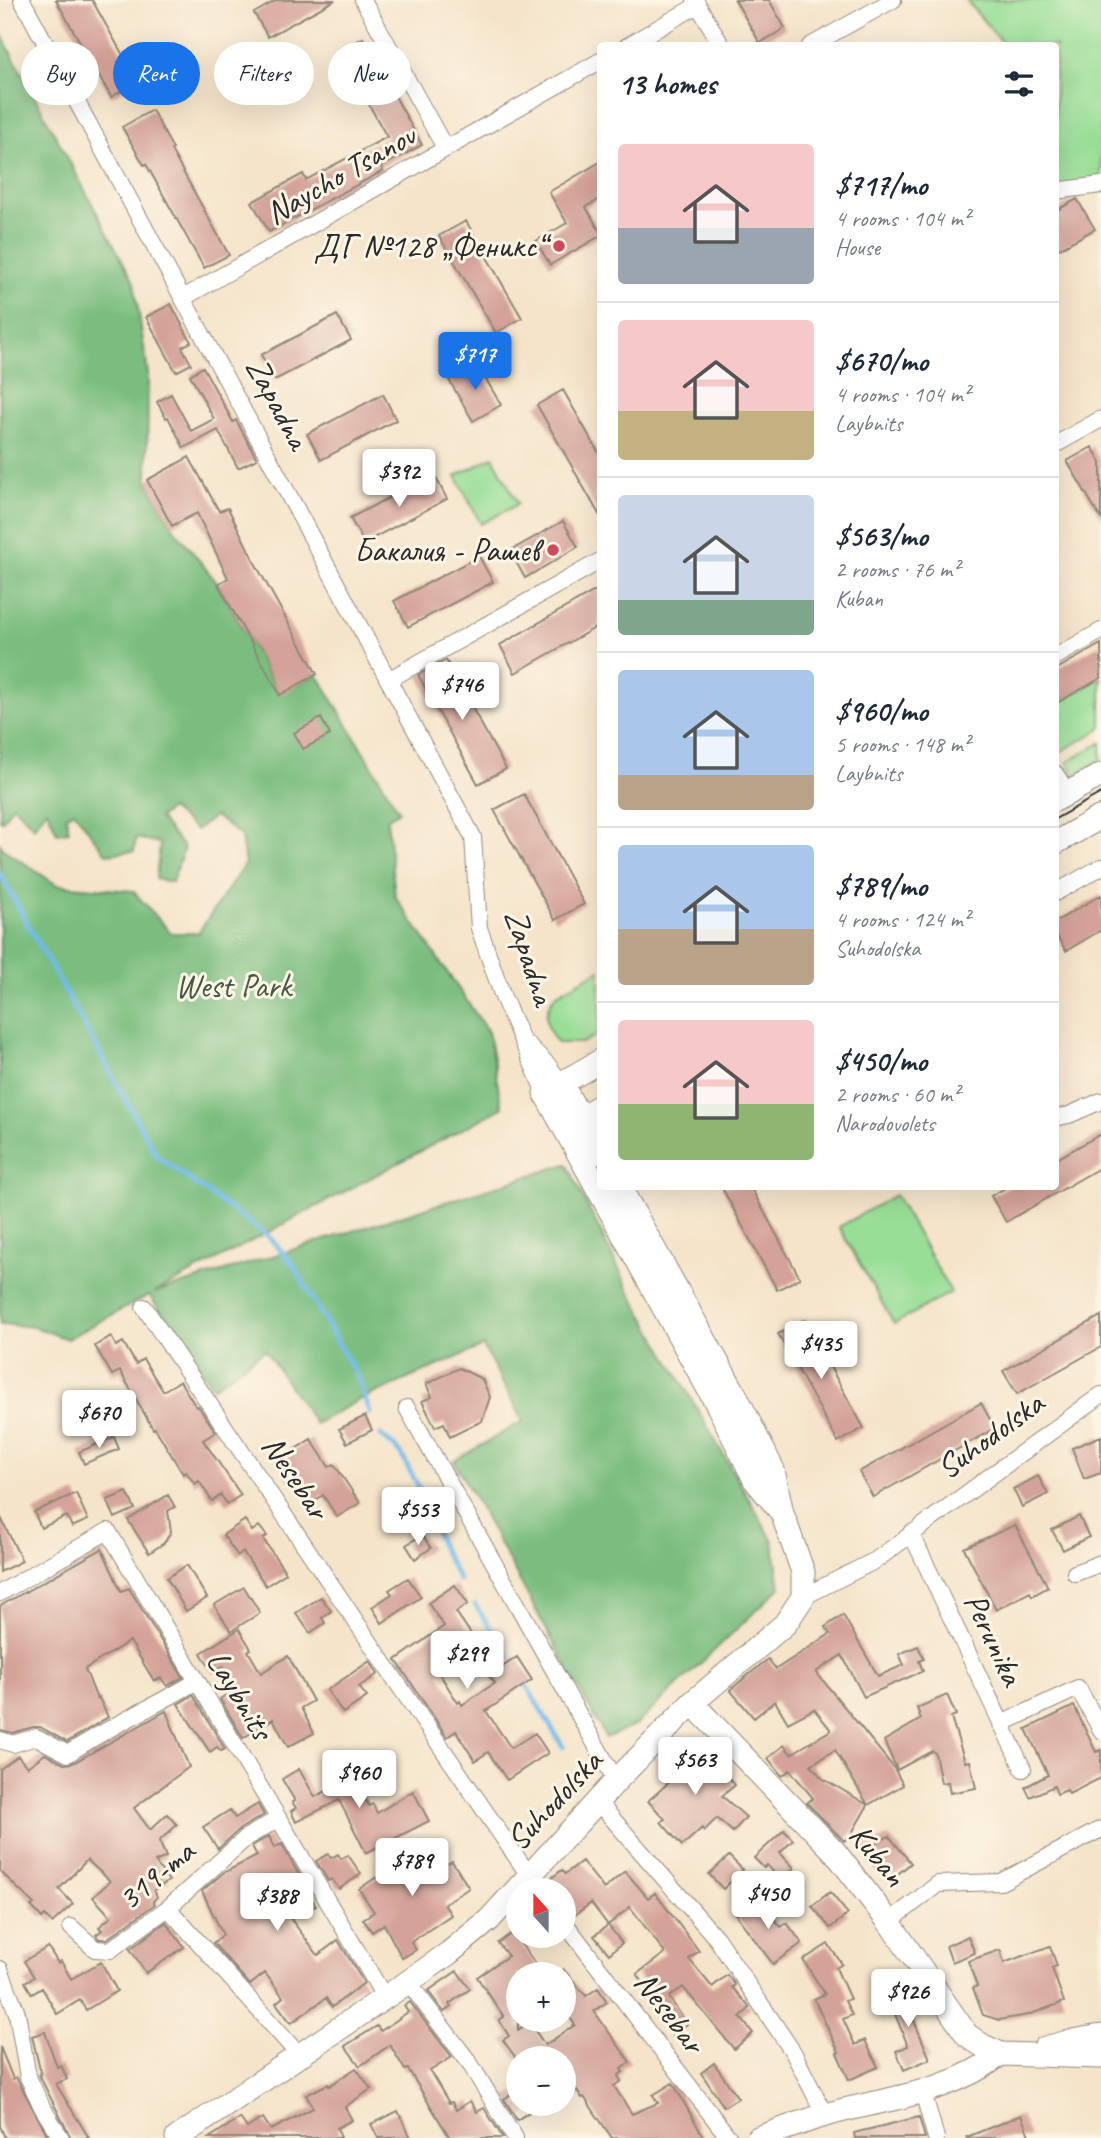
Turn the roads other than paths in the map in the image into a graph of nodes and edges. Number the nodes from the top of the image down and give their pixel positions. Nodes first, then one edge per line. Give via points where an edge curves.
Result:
1 (22, 0) edge
2 (363, 0) edge
3 (893, 0) edge
4 (696, 3) edge
5 (637, 42) edge
6 (720, 42) edge
7 (817, 42) edge
8 (597, 63) edge
9 (444, 148) junction
10 (1101, 185) edge
11 (1059, 190) edge
12 (183, 298) junction
13 (1101, 419) edge
14 (1059, 443) edge
15 (597, 563) edge
16 (1101, 631) edge
17 (1059, 655) edge
18 (390, 680) junction
19 (1101, 775) edge
20 (1061, 797) edge
21 (1101, 817) edge
22 (1059, 841) edge
23 (1101, 867) edge
24 (1059, 891) edge
25 (597, 1063) edge
26 (553, 1088) junction
27 (1101, 1101) edge
28 (582, 1117) edge
29 (1059, 1117) edge
30 (597, 1147) edge
31 (597, 1149) edge
32 (616, 1190) edge
33 (621, 1190) edge
34 (144, 1307) dead end
35 (1101, 1395) edge
36 (407, 1408) dead end
37 (782, 1513) junction
38 (911, 1533) junction
39 (1101, 1563) edge
40 (1075, 1573) dead end
41 (0, 1594) edge
42 (803, 1597) junction
43 (197, 1681) junction
44 (692, 1703) junction
45 (1001, 1724) junction
46 (1101, 1730) edge
47 (0, 1740) edge
48 (1023, 1769) dead end
49 (616, 1781) junction
50 (597, 1801) junction
51 (278, 1819) junction
52 (1101, 1829) edge
53 (531, 1878) edge
54 (538, 1878) edge
55 (506, 1906) edge
56 (168, 1908) junction
57 (889, 1922) junction
58 (71, 1927) dead end
59 (576, 1938) edge
60 (0, 1969) edge
61 (408, 1982) junction
62 (386, 1998) junction
63 (1101, 2036) edge
64 (1011, 2054) junction
65 (299, 2055) junction
66 (1101, 2057) edge
67 (923, 2092) junction
68 (825, 2115) junction
69 (61, 2138) edge
70 (177, 2138) edge
71 (515, 2138) edge
72 (729, 2138) edge
73 (760, 2138) edge
74 (936, 2138) edge

1 - 12 street, Zapadna
2 - 9 street
3 - 7 street
4 - 5 street
4 - 6 street
8 - 9 street, Naycho Tsanov
9 - 12 street, Naycho Tsanov
10 - 11 street
12 - 18 street, Zapadna
13 - 14 street
15 - 18 street
16 - 17 street
18 - 26 street, Zapadna via 473,836 479,928 503,997 524,1041 548,1065
19 - 20 street
21 - 22 street
23 - 24 street
25 - 26 street
26 - 28 street, Zapadna
27 - 29 street
28 - 30 street, Zapadna
28 - 31 street, Zapadna
32 - 37 street, Zapadna via 755,1480
33 - 37 street, Zapadna via 736,1394 773,1470
34 - 53 street, Nesebar
35 - 38 street, Suhodolska
36 - 49 street
37 - 42 street, Zapadna via 803,1572
38 - 42 street, Suhodolska via 876,1560
38 - 45 street, Perunika
39 - 40 street
41 - 43 street, Laybnits via 108,1531
42 - 44 street, Suhodolska via 785,1625
43 - 47 street via 68,1754 36,1737 13,1744
43 - 51 street, Laybnits
44 - 49 street, Suhodolska
44 - 57 street, Kuban via 835,1852
45 - 46 street via 1078,1688
45 - 48 street, Perunika
49 - 50 street, Suhodolska
50 - 54 street, Suhodolska
50 - 68 street via 717,1939 793,2052
51 - 56 street, 319-та via 247,1837
51 - 62 street, Laybnits
52 - 57 street via 1001,1882 938,1884
55 - 61 street, Suhodolska
56 - 58 street, 319-та via 110,1950 95,1949
56 - 65 street
57 - 64 street, Kuban via 967,2035 983,2046
59 - 72 street, Nesebar
60 - 69 street via 17,2013 28,2077
61 - 62 street, Suhodolska
61 - 71 street via 469,2062
62 - 65 street, Suhodolska
63 - 64 street
64 - 66 street
64 - 67 street
65 - 70 street, Suhodolska
67 - 68 street
67 - 74 street
68 - 73 street

